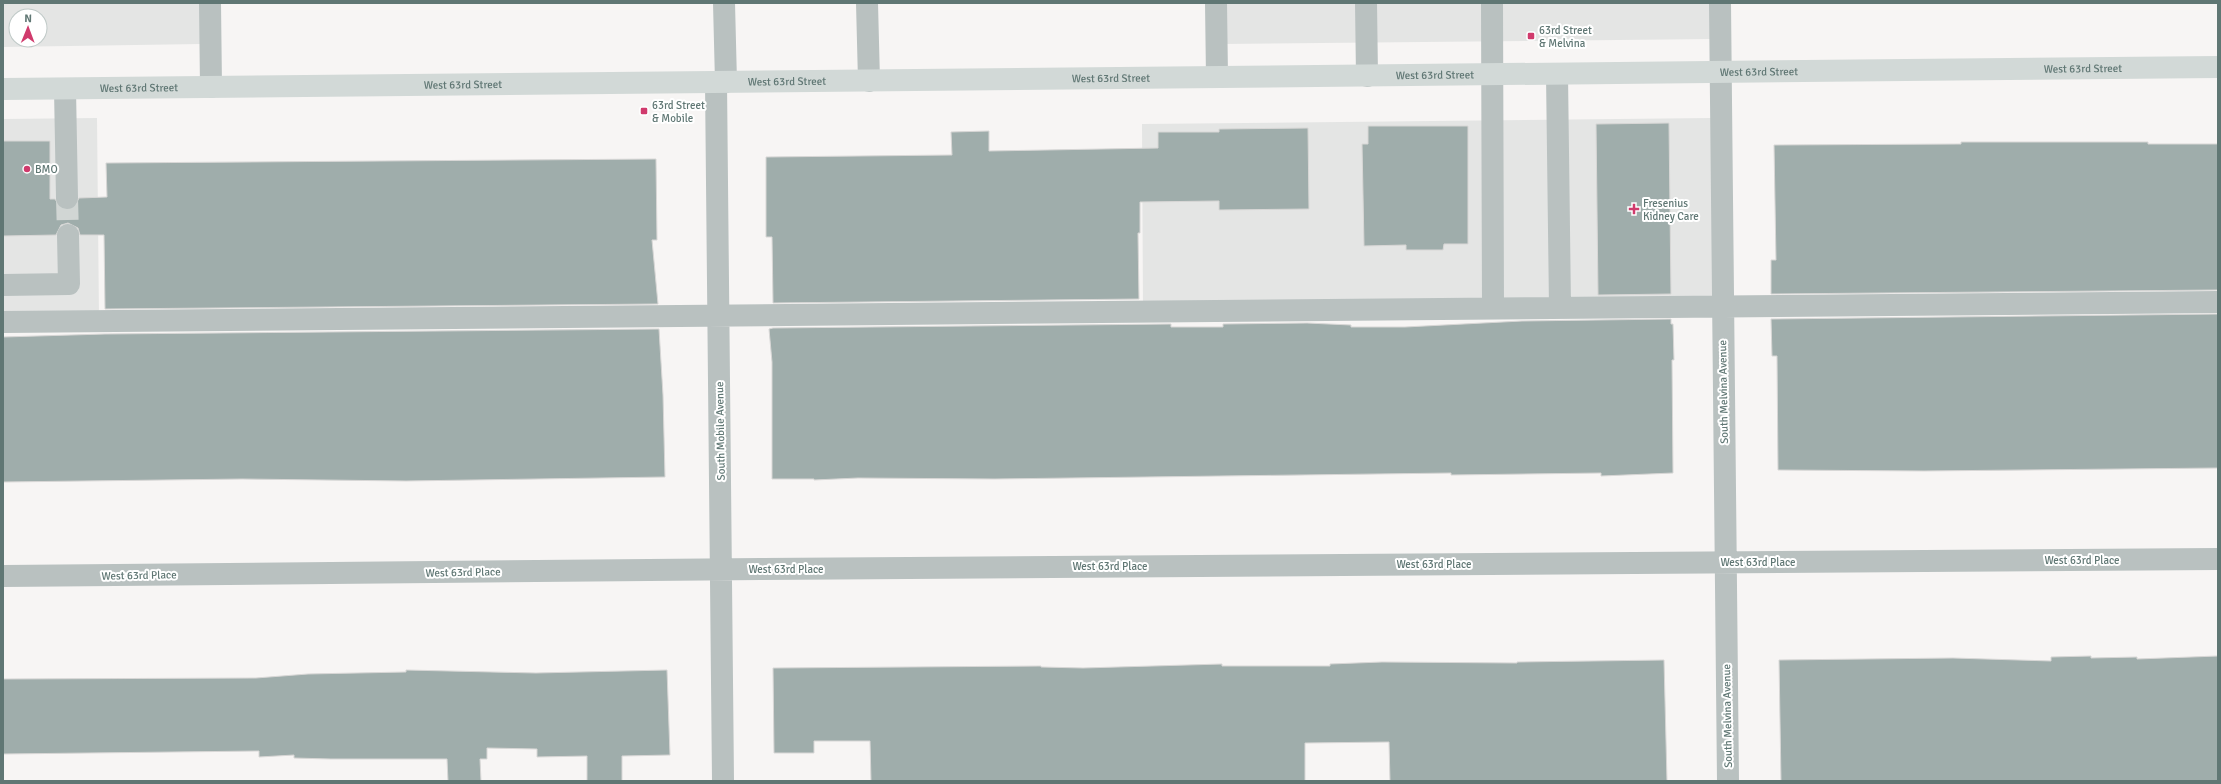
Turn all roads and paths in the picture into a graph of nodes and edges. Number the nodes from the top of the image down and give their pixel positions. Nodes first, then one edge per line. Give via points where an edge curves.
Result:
1 (210, 3) edge
2 (724, 3) edge
3 (867, 3) edge
4 (1216, 3) edge
5 (1366, 3) edge
6 (1492, 3) edge
7 (1720, 3) edge
8 (2218, 67) edge
9 (1721, 72) junction
10 (1493, 74) junction
11 (1557, 74) junction
12 (1367, 76) junction
13 (1216, 77) junction
14 (869, 81) junction
15 (721, 82) junction
16 (211, 87) junction
17 (3, 89) edge
18 (65, 89) junction
19 (67, 198) tunnel mouth
20 (68, 235) tunnel mouth
21 (3, 285) edge
22 (2218, 302) edge
23 (1722, 306) junction
24 (1560, 307) junction
25 (1493, 308) junction
26 (718, 315) junction
27 (3, 322) edge
28 (2218, 560) edge
29 (1725, 562) junction
30 (721, 569) junction
31 (3, 576) edge
32 (724, 781) edge
33 (1728, 781) edge

1 - 16 street
2 - 15 street, South Mobile Avenue
3 - 14 street
4 - 13 street
5 - 12 street
6 - 10 street
7 - 9 street, South Melvina Avenue
8 - 9 main road, West 63rd Street
9 - 11 main road, West 63rd Street
9 - 23 street, South Melvina Avenue
10 - 11 main road, West 63rd Street
10 - 12 main road, West 63rd Street
10 - 25 street
11 - 24 street
12 - 13 main road, West 63rd Street
13 - 14 main road, West 63rd Street
14 - 15 main road, West 63rd Street
15 - 16 main road, West 63rd Street
15 - 26 street, South Mobile Avenue
16 - 18 main road, West 63rd Street
17 - 18 main road, West 63rd Street
18 - 19 street
20 - 21 street via 69,284
22 - 23 street
23 - 24 street
23 - 29 street, South Melvina Avenue
24 - 25 street
25 - 26 street
26 - 27 street
26 - 30 street, South Mobile Avenue
28 - 29 street, West 63rd Place
29 - 30 street, West 63rd Place
29 - 33 street, South Melvina Avenue
30 - 31 street, West 63rd Place
30 - 32 street, South Mobile Avenue

